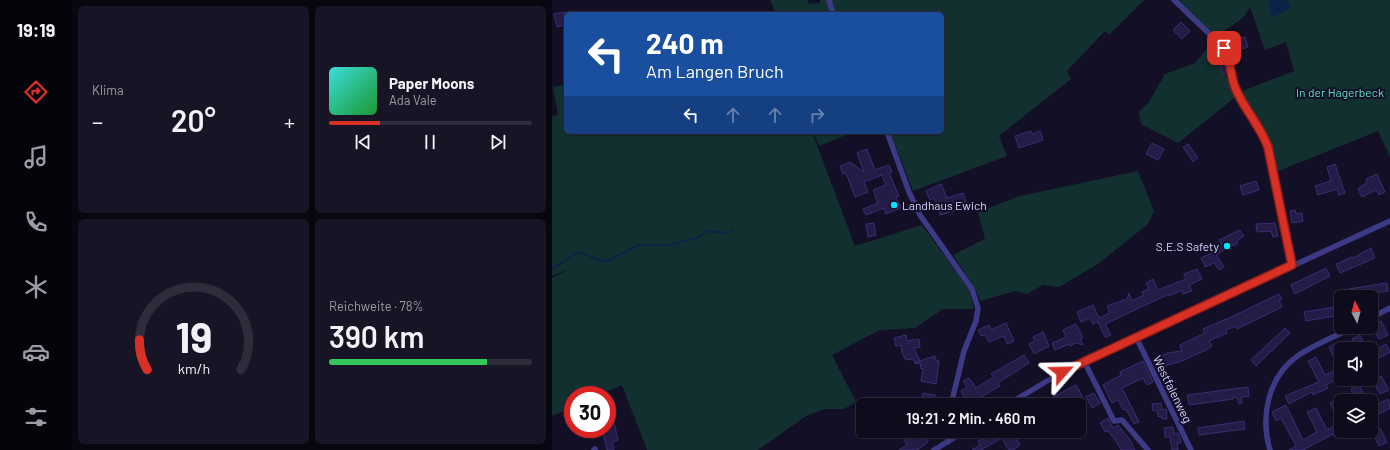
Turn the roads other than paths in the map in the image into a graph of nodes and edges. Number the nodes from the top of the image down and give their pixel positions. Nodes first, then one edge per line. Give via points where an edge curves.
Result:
1 (829, 0) edge
2 (1174, 0) edge
3 (832, 12) edge
4 (888, 134) edge
5 (1390, 220) edge
6 (1292, 265) junction
7 (1390, 308) edge
8 (1378, 314) edge
9 (1340, 334) edge
10 (1136, 337) junction
11 (1084, 361) junction
12 (952, 398) edge
13 (1019, 398) edge
14 (948, 438) edge
15 (954, 438) edge
16 (948, 442) junction
17 (934, 450) edge
18 (1148, 450) edge
19 (1191, 450) edge
20 (1270, 450) edge

1 - 3 street
2 - 6 street via 1224,48 1229,56 1235,87 1268,147
4 - 12 street via 920,215 976,298 976,321 959,366
5 - 6 street
6 - 10 street
7 - 8 street
9 - 20 street via 1299,355 1275,382 1266,412
10 - 11 street
10 - 19 street, Westfalenweg
11 - 13 street
11 - 18 street via 1114,421 1122,420
14 - 16 street
15 - 16 street
16 - 17 street

